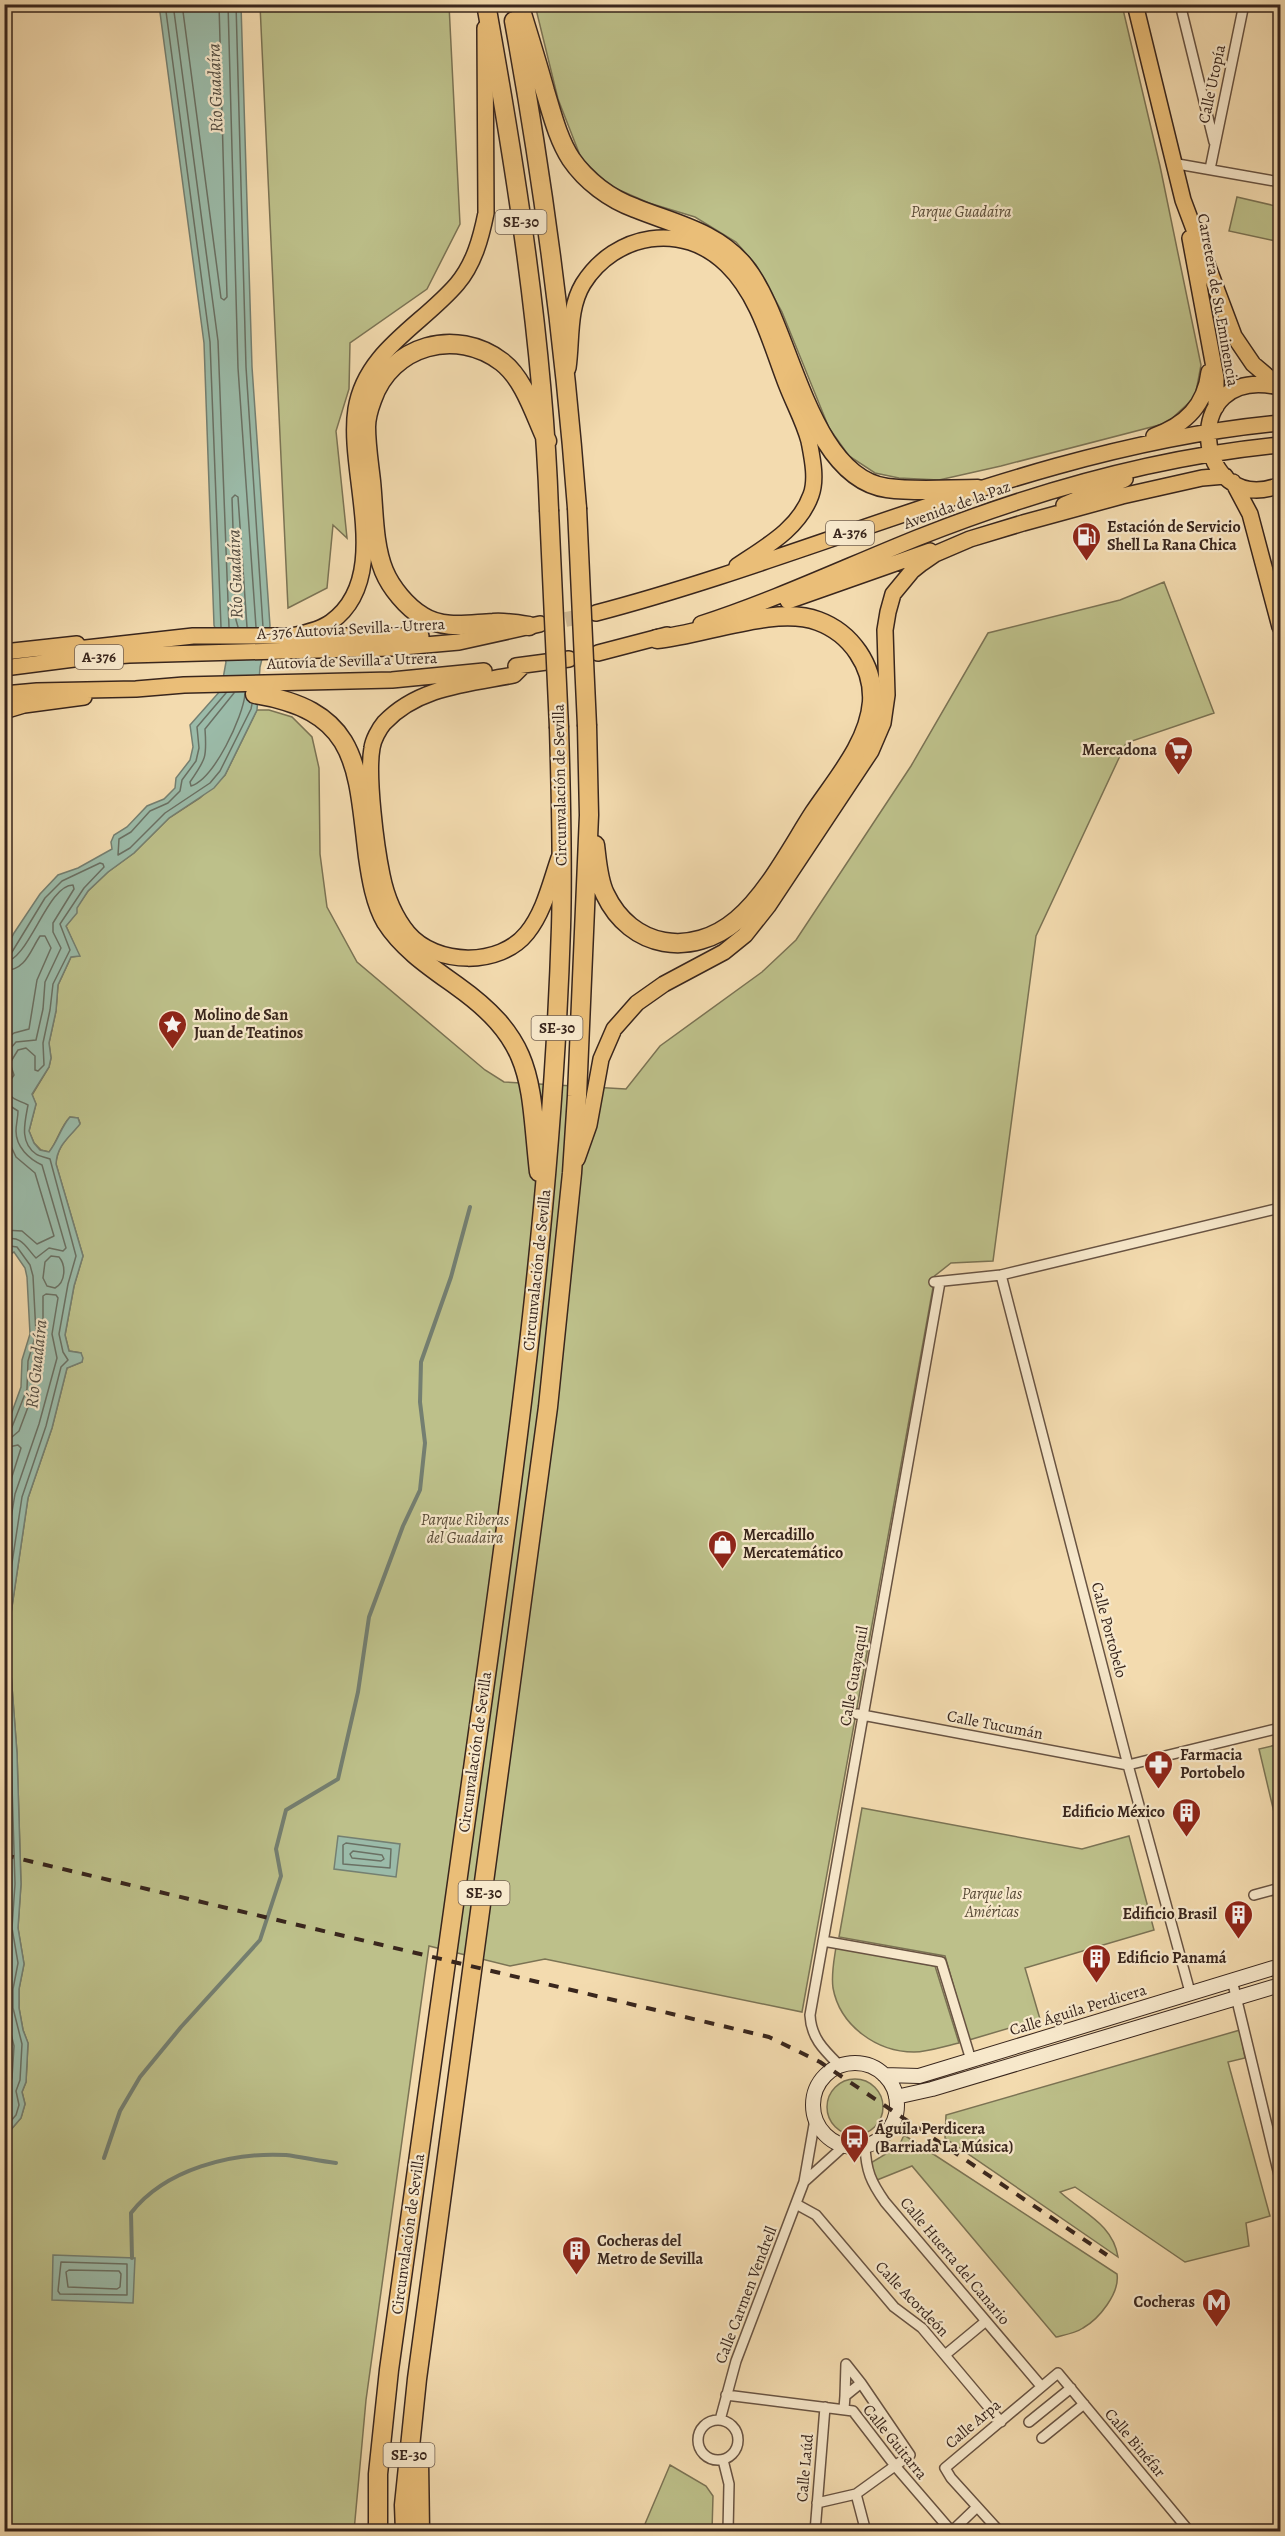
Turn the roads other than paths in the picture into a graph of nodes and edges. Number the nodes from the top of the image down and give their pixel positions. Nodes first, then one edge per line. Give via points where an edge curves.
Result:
1 (485, 4) edge
2 (511, 4) edge
3 (519, 4) edge
4 (1135, 4) edge
5 (1180, 4) edge
6 (1244, 4) edge
7 (1215, 144) junction
8 (1172, 163) junction
9 (1210, 169) junction
10 (1281, 183) edge
11 (1183, 200) junction
12 (1210, 345) junction
13 (1281, 387) edge
14 (565, 389) junction
15 (1216, 407) junction
16 (1281, 423) edge
17 (1207, 432) junction
18 (547, 441) junction
19 (1281, 445) edge
20 (1210, 453) junction
21 (1097, 454) junction
22 (1160, 463) junction
23 (1229, 479) junction
24 (1281, 485) edge
25 (978, 489) junction
26 (1044, 518) junction
27 (970, 539) junction
28 (722, 576) junction
29 (596, 613) tunnel mouth
30 (706, 623) junction
31 (535, 625) joint
32 (1281, 627) edge
33 (657, 639) junction
34 (146, 640) junction
35 (293, 644) junction
36 (4, 652) edge
37 (598, 653) dead end
38 (4, 659) edge
39 (569, 659) dead end
40 (524, 665) junction
41 (4, 668) edge
42 (184, 689) junction
43 (108, 690) junction
44 (279, 690) junction
45 (4, 694) edge
46 (255, 694) joint
47 (4, 711) edge
48 (589, 816) junction
49 (562, 847) junction
50 (572, 1173) junction
51 (1281, 1208) edge
52 (543, 1210) junction
53 (1001, 1275) junction
54 (860, 1715) junction
55 (1281, 1728) edge
56 (1128, 1765) junction
57 (1281, 1888) edge
58 (1254, 1895) dead end
59 (823, 1941) junction
60 (1281, 1966) edge
61 (1232, 1980) junction
62 (1281, 1985) edge
63 (1190, 1992) junction
64 (1237, 1998) junction
65 (970, 2060) junction
66 (840, 2066) junction
67 (884, 2075) junction
68 (896, 2097) junction
69 (815, 2120) junction
70 (844, 2146) junction
71 (865, 2146) junction
72 (1281, 2179) edge
73 (804, 2182) junction
74 (796, 2204) junction
75 (986, 2321) junction
76 (945, 2355) junction
77 (1058, 2373) joint
78 (417, 2379) junction
79 (861, 2383) junction
80 (1041, 2386) junction
81 (1071, 2388) junction
82 (726, 2395) junction
83 (846, 2396) junction
84 (1084, 2404) junction
85 (825, 2407) junction
86 (844, 2409) junction
87 (720, 2420) junction
88 (1001, 2422) junction
89 (1029, 2422) dead end
90 (1042, 2438) dead end
91 (723, 2460) junction
92 (896, 2467) junction
93 (856, 2494) junction
94 (817, 2503) junction
95 (977, 2507) junction
96 (951, 2531) edge
97 (378, 2532) edge
98 (405, 2532) edge
99 (420, 2532) edge
100 (728, 2532) edge
101 (815, 2532) edge
102 (866, 2532) edge
103 (1000, 2532) edge
104 (1190, 2532) edge

1 - 18 highway, Circunvalación de Sevilla / SE-30 via 511,148
1 - 35 main road via 486,213 481,237 458,284 386,350 366,378 356,409 364,555 360,580 349,603 331,622
2 - 14 highway, Circunvalación de Sevilla / SE-30 via 536,151
3 - 25 highway via 555,126 570,158 607,194 710,237 746,268 761,292 816,424 835,456 856,476 885,488
4 - 8 main road, Carretera de Su Eminencia
5 - 7 street
6 - 7 street, Calle Utopía
7 - 9 street, Calle Utopía
8 - 9 street
8 - 11 main road, Carretera de Su Eminencia
9 - 10 street
11 - 12 main road, Carretera de Su Eminencia
11 - 13 main road, Carretera de Su Eminencia via 1234,336 1253,364
12 - 15 main road, Carretera de Su Eminencia
12 - 21 main road via 1207,389 1191,415 1164,432
13 - 15 main road via 1263,383 1245,386 1229,393
14 - 28 main road via 572,315 583,285 601,261 623,245 666,238 685,240 707,249 742,282 758,311 808,439 813,465 812,494 783,535
14 - 48 highway, Circunvalación de Sevilla / SE-30, bridge via 577,508
15 - 17 main road
16 - 17 main road, Avenida de la Paz
17 - 20 main road
17 - 21 main road, Avenida de la Paz
18 - 31 highway via 519,382 503,363 479,349 450,344 420,348 398,361 380,381 366,425 377,544 384,572 401,598 420,616 447,625
18 - 49 highway, Circunvalación de Sevilla / SE-30, bridge
19 - 20 main road, Avenida de la Paz
20 - 22 main road, Avenida de la Paz
20 - 23 main road
21 - 25 main road, Avenida de la Paz
22 - 26 main road via 1081,496
22 - 30 main road, Avenida de la Paz via 1079,482 1001,507
23 - 24 main road via 1260,490
23 - 26 main road via 1202,478
23 - 32 main road via 1250,514
25 - 28 main road, A-376
26 - 27 main road
27 - 30 main road via 748,614
27 - 50 main road via 922,563 893,594 885,630 883,723 871,751 768,906 731,947 664,984 637,1003 614,1029 601,1059 589,1125
28 - 29 main road, A-376
30 - 33 main road, Avenida de la Paz
31 - 35 main road via 484,638 459,634
33 - 37 main road
33 - 48 highway via 769,618 795,616 817,620 854,645 864,663 871,681 868,722 857,749 762,892 739,919 700,941 658,941 640,934 611,907 603,891
34 - 35 main road via 193,636
34 - 36 main road
34 - 38 main road
35 - 41 main road, A-376 Autovía Sevilla - Utrera / A-376 via 74,659
39 - 40 main road, Autovía de Sevilla a Utrera
40 - 44 main road, Autovía de Sevilla a Utrera via 457,675
40 - 49 main road via 514,675 429,693 404,704 382,725 372,746 371,774 382,876 393,908 410,934 432,950 454,958 481,958 508,948 525,936 538,917
42 - 43 main road, A-376
42 - 44 main road, Autovía de Sevilla a Utrera
42 - 46 main road
43 - 45 main road, A-376
43 - 47 main road
44 - 46 highway
44 - 52 highway via 322,717 350,751 372,884 386,922 406,947 469,994 501,1024 517,1046 527,1069
48 - 50 highway, Circunvalación de Sevilla / SE-30
49 - 52 highway, Circunvalación de Sevilla / SE-30 via 559,1001
50 - 78 highway, Circunvalación de Sevilla / SE-30 via 545,1430
51 - 53 street
52 - 97 highway, Circunvalación de Sevilla / SE-30 via 532,1329 491,1638 389,2370 378,2474
53 - 54 street, Calle Guayaquil via 937,1282
53 - 56 street, Calle Portobelo
54 - 56 street, Calle Tucumán
54 - 59 street, Calle Guayaquil
55 - 56 street
56 - 63 street, Calle Portobelo
57 - 58 street
59 - 65 street via 941,1962
59 - 66 street, Calle Guayaquil via 811,2028 820,2046
60 - 61 street, Calle Águila Perdicera
61 - 63 street, Calle Águila Perdicera
61 - 64 street
62 - 64 street, Calle Águila Perdicera
63 - 65 street, Calle Águila Perdicera
64 - 68 street, Calle Águila Perdicera
64 - 72 street
65 - 67 street, Calle Águila Perdicera via 919,2076
66 - 67 street via 864,2064
66 - 69 street via 820,2082 814,2094
67 - 68 street
68 - 71 street via 895,2116 886,2133
69 - 70 street via 832,2140
69 - 73 street, Calle Carmen Vendrell
70 - 71 street
70 - 73 street, Calle Carmen Vendrell
71 - 75 street, Calle Huerta del Canario via 866,2168 873,2185
73 - 74 street, Calle Carmen Vendrell
74 - 76 street, Calle Acordeón via 816,2215 894,2307 922,2328
74 - 82 street, Calle Carmen Vendrell
75 - 76 street
75 - 80 street, Calle Huerta del Canario
76 - 88 street, Calle Acordeón
77 - 80 street, Calle Arpa
77 - 81 street, Calle Binéfar
78 - 98 highway, Circunvalación de Sevilla / SE-30 via 404,2505
78 - 99 highway
79 - 83 street
79 - 83 street via 846,2364
79 - 92 street via 910,2455
80 - 88 street, Calle Arpa
81 - 84 street, Calle Binéfar
81 - 89 street
82 - 85 street, Calle Guitarra
82 - 87 street, Calle Carmen Vendrell
83 - 86 street
84 - 90 street
84 - 104 street, Calle Binéfar
85 - 86 street, Calle Guitarra
85 - 94 street, Calle Laúd
86 - 92 street, Calle Guitarra via 854,2411
87 - 91 street via 732,2426 738,2438 736,2450
87 - 91 street via 701,2428 697,2441 707,2458
88 - 95 street, Calle Arpa via 945,2468
91 - 100 street via 729,2484
92 - 93 street
92 - 96 street, Calle Guitarra
93 - 94 street
93 - 102 street
94 - 101 street, Calle Laúd
95 - 96 street
95 - 103 street, Calle Arpa

